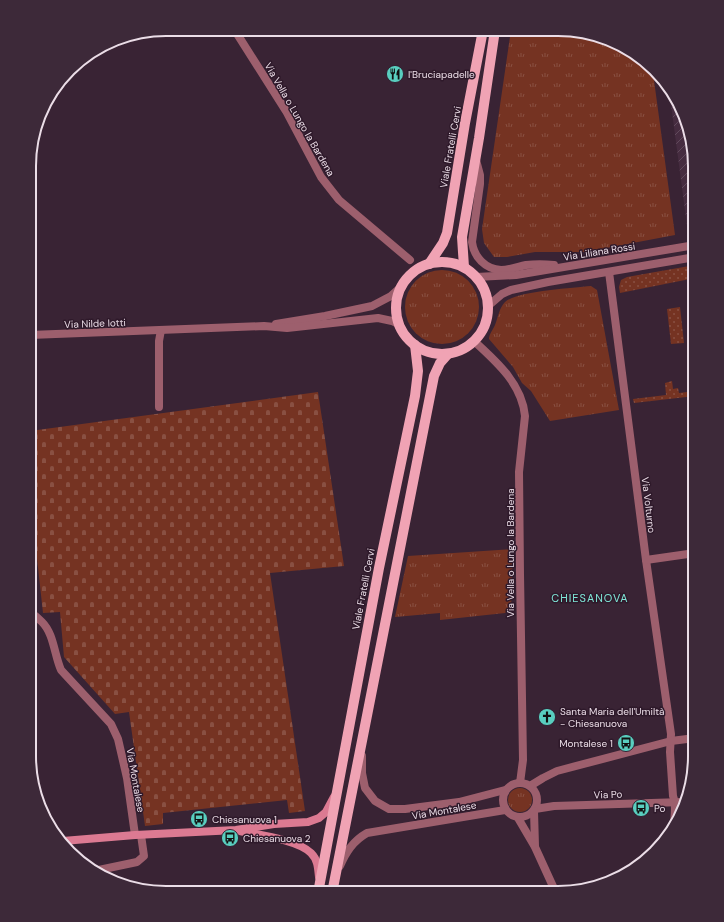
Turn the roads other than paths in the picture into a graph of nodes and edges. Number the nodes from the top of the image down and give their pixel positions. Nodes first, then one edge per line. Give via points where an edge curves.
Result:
1 (238, 36) edge
2 (482, 36) edge
3 (494, 36) edge
4 (476, 160) junction
5 (688, 246) edge
6 (688, 258) edge
7 (410, 260) dead end
8 (429, 264) junction
9 (569, 266) junction
10 (464, 267) junction
11 (609, 272) junction
12 (476, 277) junction
13 (402, 286) junction
14 (488, 306) junction
15 (400, 325) junction
16 (264, 326) junction
17 (161, 330) junction
18 (36, 335) edge
19 (474, 341) junction
20 (414, 345) junction
21 (448, 354) junction
22 (159, 407) dead end
23 (688, 554) edge
24 (646, 560) junction
25 (36, 617) edge
26 (688, 739) edge
27 (671, 741) junction
28 (361, 749) junction
29 (520, 782) junction
30 (530, 786) junction
31 (505, 790) junction
32 (337, 791) junction
33 (680, 802) edge
34 (679, 804) edge
35 (505, 810) junction
36 (534, 810) junction
37 (674, 815) edge
38 (518, 818) junction
39 (236, 830) junction
40 (138, 835) junction
41 (68, 841) edge
42 (535, 847) junction
43 (102, 869) edge
44 (336, 874) junction
45 (318, 886) edge
46 (319, 886) edge
47 (333, 886) edge
48 (553, 886) edge

1 - 7 street, Via Vella o Lungo la Bardena via 286,111 321,178 340,200
2 - 8 main road, Viale Fratelli Cervi via 447,233
3 - 4 main road
4 - 9 street via 480,184 472,242 477,257 484,264 501,270 541,264
4 - 10 main road via 462,237
5 - 9 street, Via Liliana Rossi
6 - 11 street
8 - 10 main road, Viale Fratelli Cervi via 447,262
8 - 13 main road, Viale Fratelli Cervi via 411,275
9 - 12 street, Via Liliana Rossi via 506,276
10 - 12 main road, Viale Fratelli Cervi
11 - 14 street via 511,290
11 - 24 street, Via Volturno
12 - 14 main road, Viale Fratelli Cervi via 485,291
13 - 15 main road, Viale Fratelli Cervi via 397,305
13 - 16 street via 391,296 372,306
14 - 19 main road, Viale Fratelli Cervi via 485,325
15 - 16 street via 378,318 287,328
15 - 20 main road, Viale Fratelli Cervi
16 - 17 street, Via Nilde Iotti
17 - 18 street, Via Nilde Iotti
17 - 22 street
19 - 21 main road, Viale Fratelli Cervi
19 - 29 street, Via Vella o Lungo la Bardena via 507,372 524,408 525,422 519,472 523,760
20 - 21 main road via 430,352
20 - 32 main road, Viale Fratelli Cervi via 418,371 415,396
21 - 28 main road via 434,376
23 - 24 street
24 - 27 street, Via Volturno
25 - 40 street, Via Montalese via 49,633 61,670 111,724 118,739
26 - 27 street
27 - 30 street via 557,771
27 - 33 street, Via Volturno via 673,796
28 - 31 street, Via Montalese via 366,788 376,801 389,809 458,802
28 - 44 main road
29 - 30 street
29 - 31 street, Via Montalese
30 - 36 street via 538,800
31 - 35 street via 502,800
32 - 39 main road via 326,812 319,818 308,822
32 - 46 main road, Viale Fratelli Cervi
33 - 36 street, Via Po via 554,806
34 - 37 street, Via Volturno
35 - 38 street
35 - 44 street, Via Montalese via 367,833 350,846
36 - 38 street
36 - 42 street
38 - 42 street
39 - 40 main road
39 - 45 main road via 287,841 311,853 318,866
40 - 41 main road
40 - 43 street, Via Montalese via 144,856 137,862
42 - 48 street
44 - 47 main road

